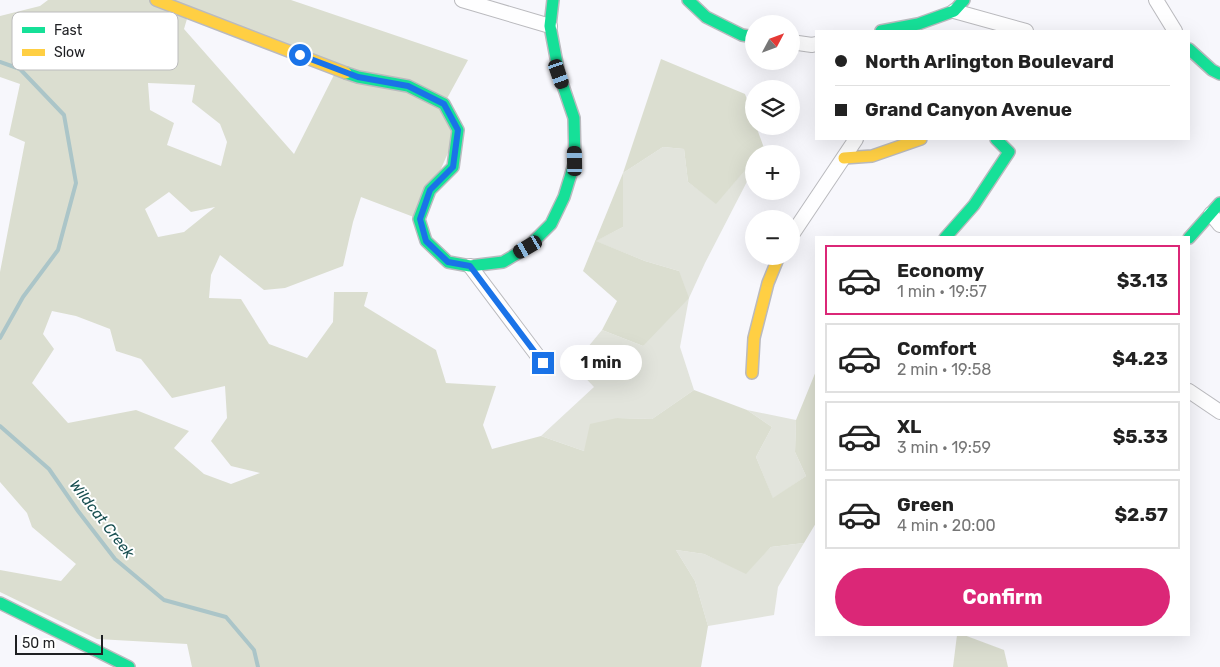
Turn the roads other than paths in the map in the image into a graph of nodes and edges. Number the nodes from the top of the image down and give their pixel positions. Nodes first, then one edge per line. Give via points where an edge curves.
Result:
1 (156, 0) edge
2 (462, 0) edge
3 (554, 0) edge
4 (688, 0) edge
5 (964, 0) edge
6 (1156, 0) edge
7 (954, 11) junction
8 (550, 26) junction
9 (916, 28) edge
10 (893, 30) edge
11 (1022, 30) edge
12 (1174, 30) edge
13 (745, 36) edge
14 (800, 43) edge
15 (815, 44) edge
16 (1190, 50) edge
17 (1220, 74) edge
18 (855, 140) edge
19 (918, 140) edge
20 (997, 140) edge
21 (844, 158) junction
22 (1220, 203) edge
23 (1211, 214) junction
24 (800, 223) edge
25 (1220, 225) edge
26 (946, 236) edge
27 (1190, 237) edge
28 (775, 265) edge
29 (470, 266) junction
30 (543, 363) dead end
31 (752, 373) dead end
32 (1190, 392) edge
33 (1220, 412) edge
34 (0, 603) edge
35 (129, 667) edge

1 - 29 street via 358,77 408,86 444,104 458,130 453,167 430,190 420,219 426,241 448,262
2 - 8 street
3 - 8 street
4 - 13 street via 706,18
5 - 7 street
6 - 12 street
7 - 9 street
7 - 11 street
8 - 29 street via 559,74 574,118 575,161 564,197 551,224 528,247 503,262
9 - 10 street
14 - 15 street
16 - 17 street
18 - 21 street
19 - 21 street via 872,156
20 - 26 street via 1009,152 974,205
21 - 24 street
22 - 23 street
23 - 25 street
23 - 27 street
28 - 31 street via 754,338
29 - 30 street
32 - 33 street
34 - 35 street

